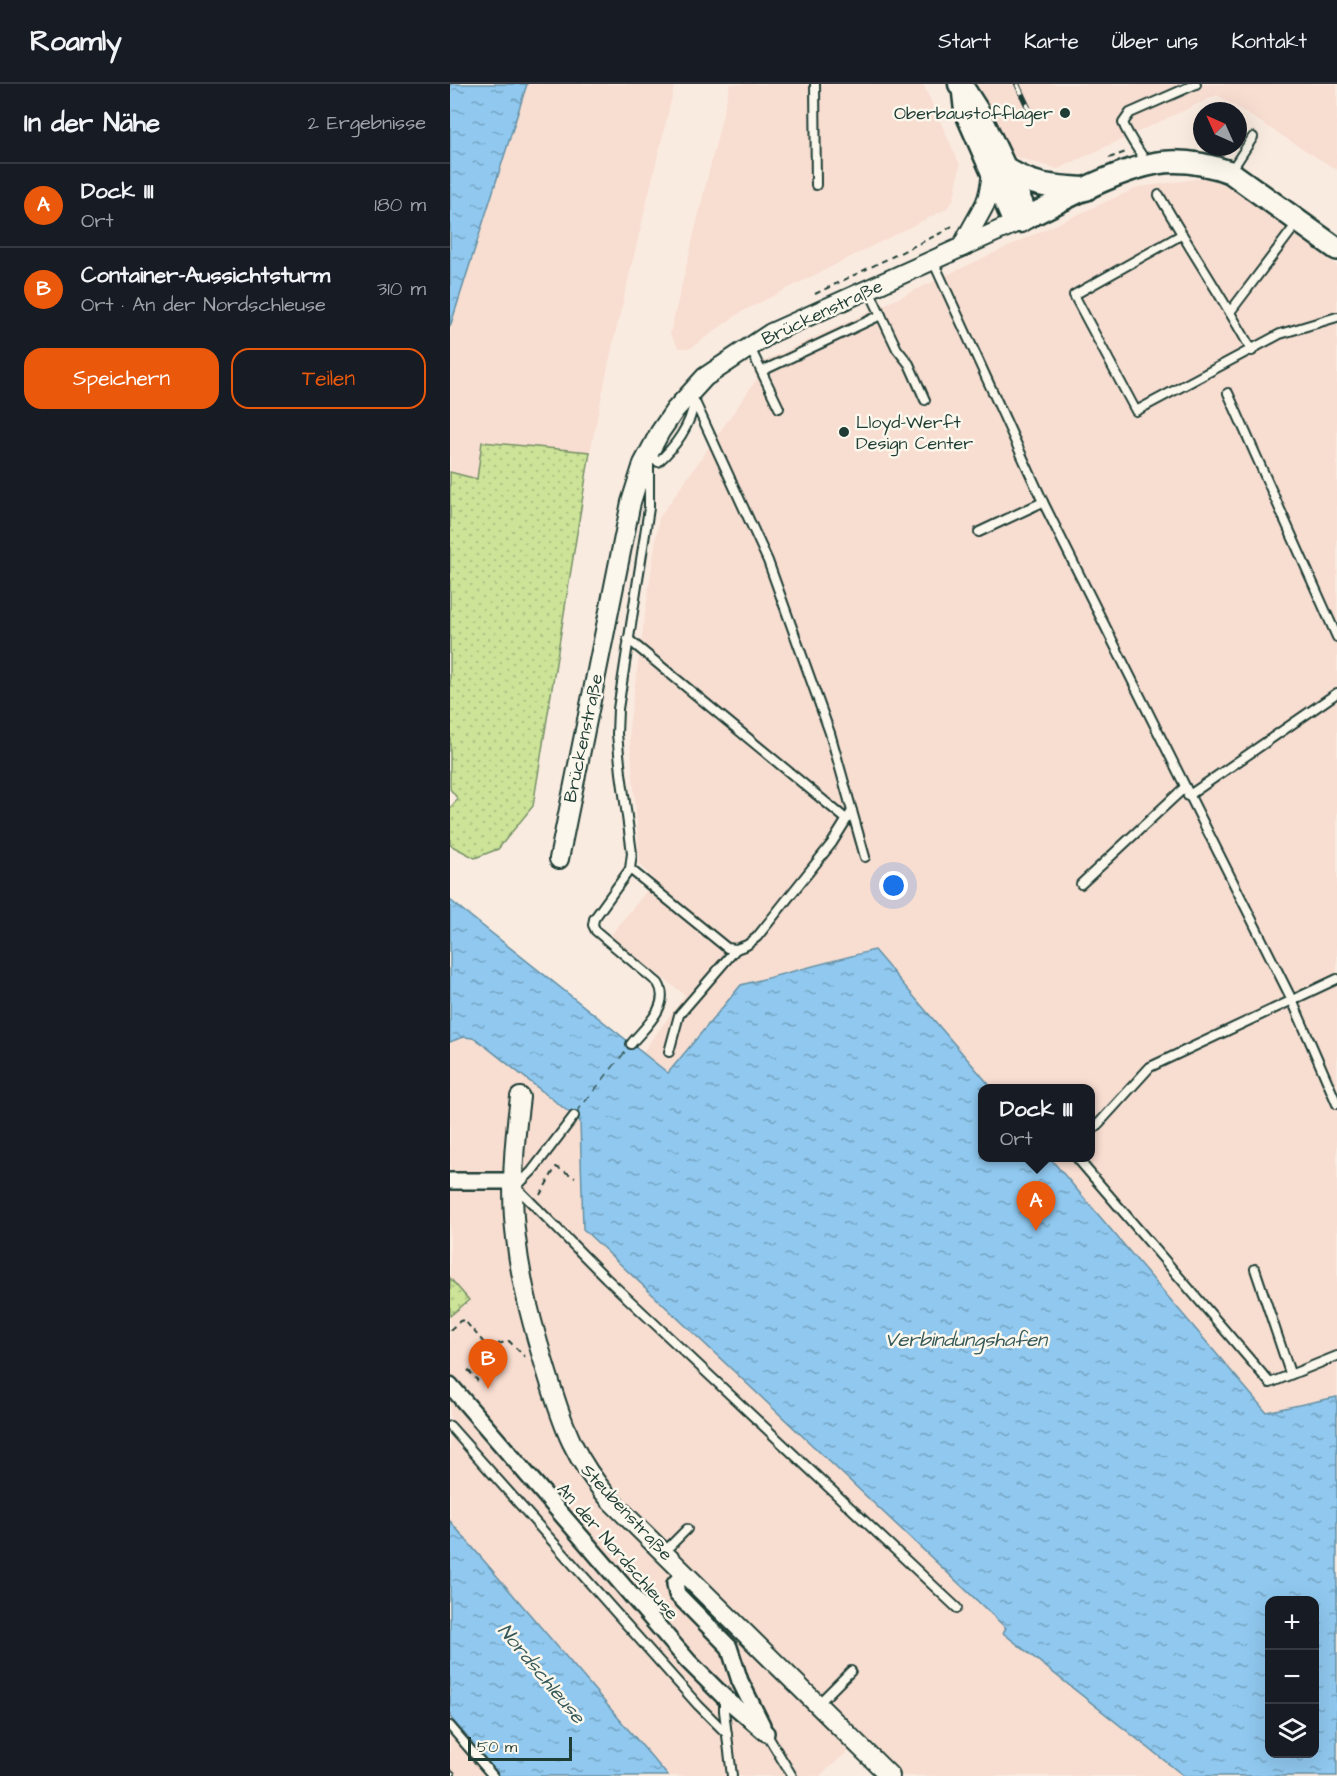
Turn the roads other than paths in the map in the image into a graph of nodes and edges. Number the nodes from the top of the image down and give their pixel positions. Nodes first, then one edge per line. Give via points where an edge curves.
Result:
1 (815, 84) edge
2 (1196, 84) edge
3 (962, 88) edge
4 (1253, 137) dead end
5 (1147, 165) junction
6 (997, 168) junction
7 (1230, 172) junction
8 (816, 185) dead end
9 (1086, 189) junction
10 (1159, 195) dead end
11 (1020, 221) junction
12 (1299, 221) junction
13 (1181, 235) junction
14 (962, 247) junction
15 (1337, 249) edge
16 (933, 261) junction
17 (869, 290) junction
18 (1230, 312) junction
19 (881, 315) junction
20 (1337, 316) edge
21 (747, 347) junction
22 (1252, 351) junction
23 (762, 371) junction
24 (1228, 393) dead end
25 (692, 398) junction
26 (925, 400) dead end
27 (779, 408) dead end
28 (649, 453) junction
29 (1043, 502) junction
30 (979, 532) dead end
31 (1337, 637) edge
32 (628, 639) junction
33 (1337, 693) edge
34 (1184, 788) junction
35 (1188, 796) junction
36 (852, 811) junction
37 (846, 819) junction
38 (865, 857) dead end
39 (559, 859) dead end
40 (630, 869) junction
41 (1081, 884) dead end
42 (736, 949) junction
43 (1337, 979) edge
44 (1292, 1000) junction
45 (631, 1044) dead end
46 (669, 1052) dead end
47 (520, 1097) dead end
48 (1337, 1104) edge
49 (574, 1116) dead end
50 (1095, 1128) edge
51 (1080, 1162) edge
52 (450, 1181) edge
53 (513, 1189) junction
54 (1256, 1269) dead end
55 (1337, 1356) edge
56 (1290, 1373) junction
57 (450, 1385) edge
58 (450, 1426) edge
59 (687, 1529) dead end
60 (663, 1553) junction
61 (684, 1573) junction
62 (957, 1608) dead end
63 (851, 1671) dead end
64 (724, 1697) junction
65 (818, 1705) junction
66 (450, 1726) edge
67 (766, 1733) junction
68 (727, 1734) junction
69 (493, 1776) edge
70 (732, 1776) edge
71 (792, 1776) edge
72 (890, 1776) edge

1 - 8 lane
2 - 5 lane via 1130,113 1122,123
3 - 6 main road via 966,111
4 - 7 lane
5 - 7 main road, Brückenstraße via 1193,162
5 - 9 main road, Brückenstraße
6 - 9 main road via 1031,183
6 - 11 main road via 1011,214
6 - 14 street via 986,203
7 - 12 main road, Brückenstraße
9 - 11 main road, Brückenstraße
10 - 13 lane
11 - 14 street, Brückenstraße
12 - 15 main road, Brückenstraße
12 - 18 lane
13 - 18 lane
13 - 22 lane via 1074,295 1136,411
14 - 16 street, Brückenstraße
16 - 17 street, Brückenstraße
16 - 29 lane
17 - 19 lane
17 - 21 street, Brückenstraße
18 - 22 lane
19 - 23 lane
19 - 26 lane
20 - 22 lane via 1280,334
21 - 23 lane
21 - 25 street, Brückenstraße via 705,377
23 - 27 lane
24 - 31 lane
25 - 28 street, Brückenstraße via 660,432
25 - 36 lane via 768,561 830,733
28 - 32 lane via 649,507
28 - 39 street, Brückenstraße via 631,502
29 - 30 lane
29 - 34 lane
32 - 37 lane
32 - 40 lane via 617,734 632,853
33 - 35 lane
34 - 35 lane
34 - 41 lane
35 - 44 lane
36 - 37 lane
36 - 38 lane
37 - 42 lane via 832,843 757,937
40 - 42 lane via 727,948
40 - 45 lane via 593,925 662,990 659,1008
42 - 46 lane via 679,1015
43 - 44 lane
44 - 48 lane
44 - 50 lane via 1150,1067
47 - 53 street, Steubenstraße
49 - 53 lane via 532,1171
51 - 56 lane via 1270,1383
52 - 53 street via 508,1181
53 - 60 street, Steubenstraße via 516,1238 527,1300 566,1434 594,1481
53 - 62 lane via 521,1192 606,1278
54 - 56 lane
55 - 56 lane
57 - 64 street, An der Nordschleuse via 688,1661
58 - 68 lane
59 - 60 lane
60 - 61 street, Steubenstraße
61 - 65 street, Steubenstraße
61 - 67 street, An der Nordschleuse via 675,1584 677,1594 729,1647 740,1682
63 - 65 lane
64 - 67 street, An der Nordschleuse
64 - 68 lane
65 - 72 street, Steubenstraße
66 - 69 lane
67 - 71 lane, An der Nordschleuse
68 - 70 lane

